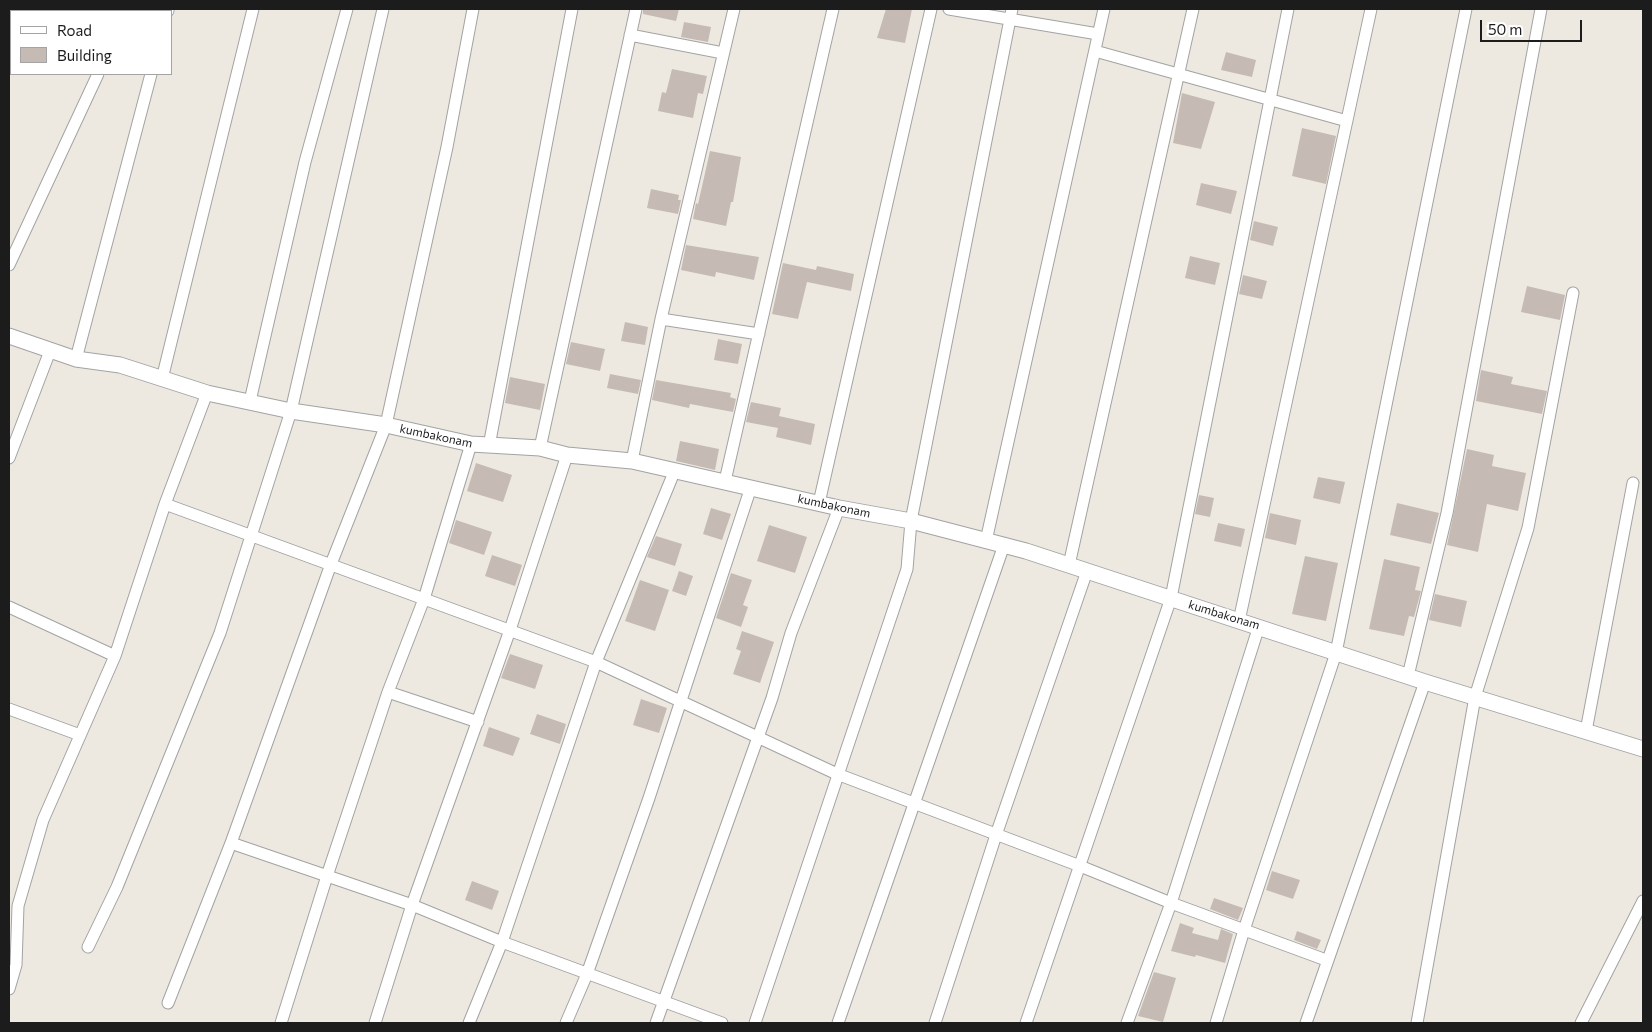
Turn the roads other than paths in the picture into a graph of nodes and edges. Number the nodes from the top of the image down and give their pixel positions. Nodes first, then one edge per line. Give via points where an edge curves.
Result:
1 (253, 9) edge
2 (347, 9) edge
3 (383, 9) edge
4 (473, 9) edge
5 (572, 9) edge
6 (636, 9) edge
7 (734, 9) edge
8 (833, 9) edge
9 (931, 9) edge
10 (948, 9) edge
11 (1104, 9) edge
12 (1193, 9) edge
13 (1288, 9) edge
14 (1370, 9) edge
15 (1466, 9) edge
16 (1541, 9) edge
17 (1010, 14) edge
18 (1098, 34) junction
19 (630, 36) junction
20 (1095, 51) junction
21 (723, 53) junction
22 (1177, 74) junction
23 (98, 75) edge
24 (151, 75) edge
25 (1270, 101) junction
26 (1347, 121) junction
27 (9, 265) edge
28 (1573, 293) dead end
29 (661, 319) junction
30 (759, 334) junction
31 (9, 336) edge
32 (50, 351) junction
33 (76, 359) junction
34 (162, 379) junction
35 (207, 393) junction
36 (250, 401) junction
37 (291, 411) junction
38 (386, 425) junction
39 (470, 444) junction
40 (489, 446) junction
41 (540, 448) junction
42 (568, 455) junction
43 (9, 458) edge
44 (632, 461) junction
45 (675, 470) junction
46 (725, 481) junction
47 (1633, 483) dead end
48 (751, 487) junction
49 (818, 503) junction
50 (165, 504) junction
51 (839, 508) junction
52 (910, 521) junction
53 (252, 535) junction
54 (986, 541) junction
55 (1004, 546) junction
56 (332, 564) junction
57 (1069, 565) junction
58 (1087, 571) junction
59 (1171, 598) junction
60 (424, 599) junction
61 (9, 608) edge
62 (1239, 621) junction
63 (1259, 626) junction
64 (510, 630) junction
65 (1336, 653) junction
66 (115, 656) junction
67 (596, 662) junction
68 (1408, 676) junction
69 (1425, 682) junction
70 (388, 692) junction
71 (1474, 697) junction
72 (682, 702) junction
73 (9, 708) edge
74 (478, 722) junction
75 (1586, 731) junction
76 (80, 735) junction
77 (758, 739) junction
78 (1643, 749) edge
79 (837, 774) junction
80 (914, 802) junction
81 (996, 834) junction
82 (231, 843) junction
83 (1080, 866) junction
84 (327, 876) junction
85 (1643, 901) edge
86 (1172, 903) junction
87 (412, 905) junction
88 (1244, 930) junction
89 (502, 942) junction
90 (88, 947) dead end
91 (1326, 960) junction
92 (587, 974) junction
93 (9, 989) edge
94 (662, 1001) junction
95 (168, 1003) dead end
96 (281, 1023) edge
97 (376, 1023) edge
98 (470, 1023) edge
99 (566, 1023) edge
100 (656, 1023) edge
101 (722, 1023) edge
102 (755, 1023) edge
103 (838, 1023) edge
104 (935, 1023) edge
105 (1026, 1023) edge
106 (1127, 1023) edge
107 (1216, 1023) edge
108 (1306, 1023) edge
109 (1417, 1023) edge
110 (1581, 1023) edge

1 - 34 street
2 - 36 street via 305,162
3 - 37 street
4 - 38 street via 447,147
5 - 40 street
6 - 19 street
7 - 21 street
8 - 30 street
9 - 49 street
10 - 17 street
11 - 18 street
12 - 22 street
13 - 25 street
14 - 26 street
15 - 65 street
16 - 68 street via 1447,513
17 - 18 street
17 - 52 street
18 - 20 street
19 - 21 street
19 - 41 street
20 - 22 street
20 - 54 street
21 - 29 street
22 - 25 street
22 - 57 street
23 - 27 street
24 - 33 street
25 - 26 street
25 - 59 street
26 - 62 street
28 - 71 street via 1528,528
29 - 30 street
29 - 44 street
30 - 46 street
31 - 32 street, kumbakonam
32 - 33 street, kumbakonam
32 - 43 street
33 - 34 street, kumbakonam via 120,365
34 - 35 street, kumbakonam
35 - 36 street, kumbakonam
35 - 50 street
36 - 37 street, kumbakonam
37 - 38 street, kumbakonam
37 - 53 street
38 - 39 street, kumbakonam
38 - 56 street
39 - 40 street, kumbakonam
39 - 60 street
40 - 41 street, kumbakonam
41 - 42 street, kumbakonam
42 - 44 street, kumbakonam
42 - 64 street
44 - 45 street, kumbakonam
45 - 46 street, kumbakonam
45 - 67 street
46 - 48 street, kumbakonam
47 - 75 street
48 - 49 street, kumbakonam
48 - 72 street
49 - 51 street, kumbakonam
50 - 53 street
50 - 66 street
51 - 52 street, kumbakonam
51 - 77 street via 791,633
52 - 54 street, kumbakonam
52 - 79 street via 907,569
53 - 56 street
53 - 90 street via 216,642 117,887
54 - 55 street, kumbakonam
55 - 57 street, kumbakonam
55 - 80 street
56 - 60 street
56 - 82 street
57 - 58 street, kumbakonam
58 - 59 street, kumbakonam
58 - 81 street
59 - 62 street, kumbakonam
59 - 83 street
60 - 64 street
60 - 70 street
61 - 66 street
62 - 63 street, kumbakonam
63 - 65 street, kumbakonam
63 - 86 street
64 - 67 street
64 - 74 street
65 - 68 street, kumbakonam
65 - 88 street
66 - 76 street
67 - 72 street
67 - 89 street
68 - 69 street, kumbakonam
69 - 71 street, kumbakonam
69 - 91 street
70 - 74 street
70 - 84 street
71 - 75 street, kumbakonam
71 - 109 street
72 - 77 street
72 - 92 street
73 - 76 street
74 - 87 street
75 - 78 street, kumbakonam
76 - 93 street via 43,820 18,906 16,965
77 - 79 street
77 - 94 street
79 - 80 street
79 - 102 street
80 - 81 street
80 - 103 street
81 - 83 street
81 - 104 street
82 - 84 street
82 - 95 street
83 - 86 street
83 - 105 street
84 - 87 street
84 - 96 street
85 - 110 street
86 - 88 street
86 - 106 street
87 - 89 street
87 - 97 street
88 - 91 street
88 - 107 street
89 - 92 street
89 - 98 street
91 - 108 street
92 - 94 street
92 - 99 street
94 - 100 street
94 - 101 street

